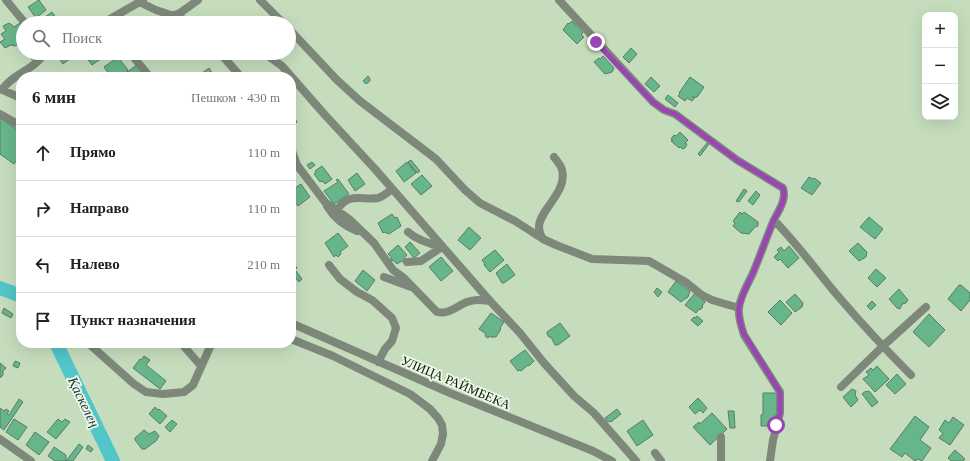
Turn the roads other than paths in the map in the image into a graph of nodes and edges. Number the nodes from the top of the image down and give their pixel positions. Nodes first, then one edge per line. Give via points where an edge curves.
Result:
1 (6, 0) edge
2 (198, 0) edge
3 (260, 0) edge
4 (559, 0) edge
5 (141, 1) edge
6 (19, 16) edge
7 (116, 16) edge
8 (172, 16) joint
9 (276, 16) edge
10 (296, 36) edge
11 (41, 60) edge
12 (136, 60) edge
13 (226, 60) edge
14 (274, 60) edge
15 (22, 72) edge
16 (146, 72) edge
17 (237, 72) edge
18 (287, 72) edge
19 (16, 76) edge
20 (296, 82) edge
21 (1, 90) edge
22 (16, 96) edge
23 (0, 114) edge
24 (16, 123) edge
25 (554, 157) dead end
26 (296, 162) edge
27 (392, 189) junction
28 (325, 202) junction
29 (338, 210) junction
30 (774, 220) junction
31 (408, 232) dead end
32 (364, 234) junction
33 (543, 239) junction
34 (442, 247) junction
35 (407, 262) dead end
36 (329, 265) dead end
37 (384, 277) dead end
38 (413, 288) junction
39 (490, 301) junction
40 (926, 307) dead end
41 (739, 308) junction
42 (296, 326) edge
43 (296, 341) edge
44 (883, 346) junction
45 (94, 348) edge
46 (186, 348) edge
47 (210, 348) edge
48 (378, 362) junction
49 (201, 366) junction
50 (911, 375) dead end
51 (841, 387) dead end
52 (721, 436) dead end
53 (0, 439) edge
54 (655, 453) dead end
55 (31, 461) edge
56 (432, 461) edge
57 (612, 461) edge
58 (636, 461) edge
59 (661, 461) edge
60 (721, 461) edge
61 (770, 461) edge

1 - 6 street
2 - 8 street
3 - 9 street
4 - 30 street via 653,102 675,114 737,160 783,188 783,201
5 - 7 street
5 - 8 street
10 - 33 street via 360,102 436,159 480,203
11 - 15 street
12 - 16 street
13 - 17 street
14 - 18 street
19 - 21 street
20 - 27 street
21 - 22 street
23 - 24 street
25 - 33 street via 562,171 562,181 554,201 540,222
26 - 28 street
27 - 29 street via 377,198 353,198 341,205
27 - 34 street
28 - 29 street
28 - 32 street via 339,221
29 - 32 street
30 - 41 street
30 - 44 street
31 - 34 street
32 - 38 street via 374,243 393,270
33 - 41 street via 592,258 649,261 688,283 702,295
34 - 35 street via 420,261
34 - 39 street
36 - 48 street via 340,279 372,300 392,318 396,328 392,341
37 - 38 street
38 - 39 street via 431,308 441,314 466,302 478,299
39 - 58 street
40 - 44 street
41 - 61 street via 744,334 780,392 780,413
42 - 48 street, УЛИЦА РАЙМБЕКА
43 - 56 street via 333,356 410,394 430,409 442,425 443,434
44 - 50 street
44 - 51 street
45 - 49 street via 146,392 184,392 193,386
46 - 49 street
47 - 49 street
48 - 57 street, УЛИЦА РАЙМБЕКА via 450,394 593,450
52 - 60 street
53 - 55 street
54 - 59 street

